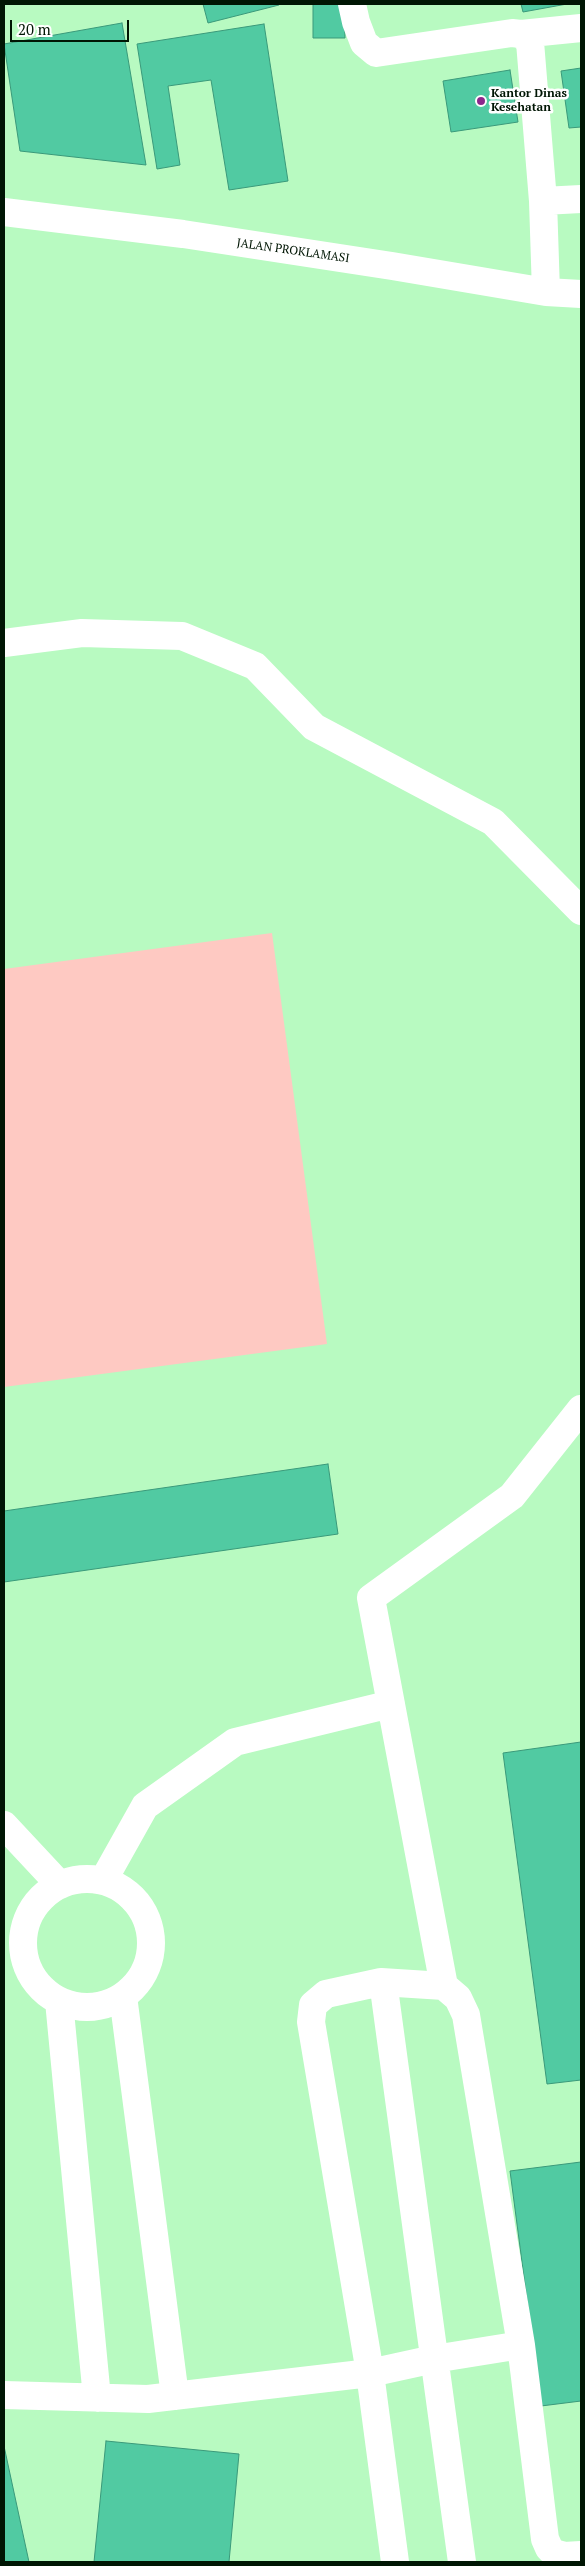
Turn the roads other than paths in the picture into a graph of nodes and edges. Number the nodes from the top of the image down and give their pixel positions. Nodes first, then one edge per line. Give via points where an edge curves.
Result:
1 (352, 4) edge
2 (581, 28) edge
3 (521, 34) junction
4 (581, 199) edge
5 (543, 201) junction
6 (4, 212) edge
7 (546, 292) junction
8 (581, 294) edge
9 (4, 643) edge
10 (581, 911) edge
11 (581, 1409) edge
12 (391, 1704) junction
13 (4, 1825) edge
14 (103, 1881) junction
15 (60, 1885) junction
16 (14, 1953) edge
17 (381, 1982) junction
18 (444, 1986) junction
19 (123, 1996) junction
20 (59, 2001) junction
21 (521, 2345) junction
22 (434, 2358) junction
23 (370, 2373) junction
24 (4, 2395) edge
25 (175, 2396) junction
26 (97, 2398) junction
27 (581, 2555) edge
28 (395, 2562) edge
29 (462, 2562) edge

1 - 3 street via 364,42 376,53
2 - 3 street
3 - 5 street via 530,42
4 - 5 street
5 - 7 street
6 - 7 street, JALAN PROKLAMASI via 202,237
7 - 8 street, JALAN PROKLAMASI
9 - 10 street via 82,633 182,636 255,666 314,727 493,822
11 - 12 street via 512,1496 371,1598
12 - 14 street via 235,1742 145,1806
12 - 18 street
13 - 15 street
14 - 15 street via 81,1879
14 - 19 street via 132,1898 148,1926 150,1949 144,1971
15 - 16 street via 41,1898 29,1916
16 - 20 street via 25,1960 45,1992
17 - 18 street
17 - 22 street
17 - 23 street via 326,1994 313,2006 311,2013
18 - 21 street via 458,1998 466,2015
19 - 20 street via 92,2006
19 - 25 street
20 - 26 street
21 - 22 street
21 - 27 street via 545,2539 554,2553
22 - 23 street
22 - 29 street
23 - 25 street
23 - 28 street
24 - 26 street
25 - 26 street

